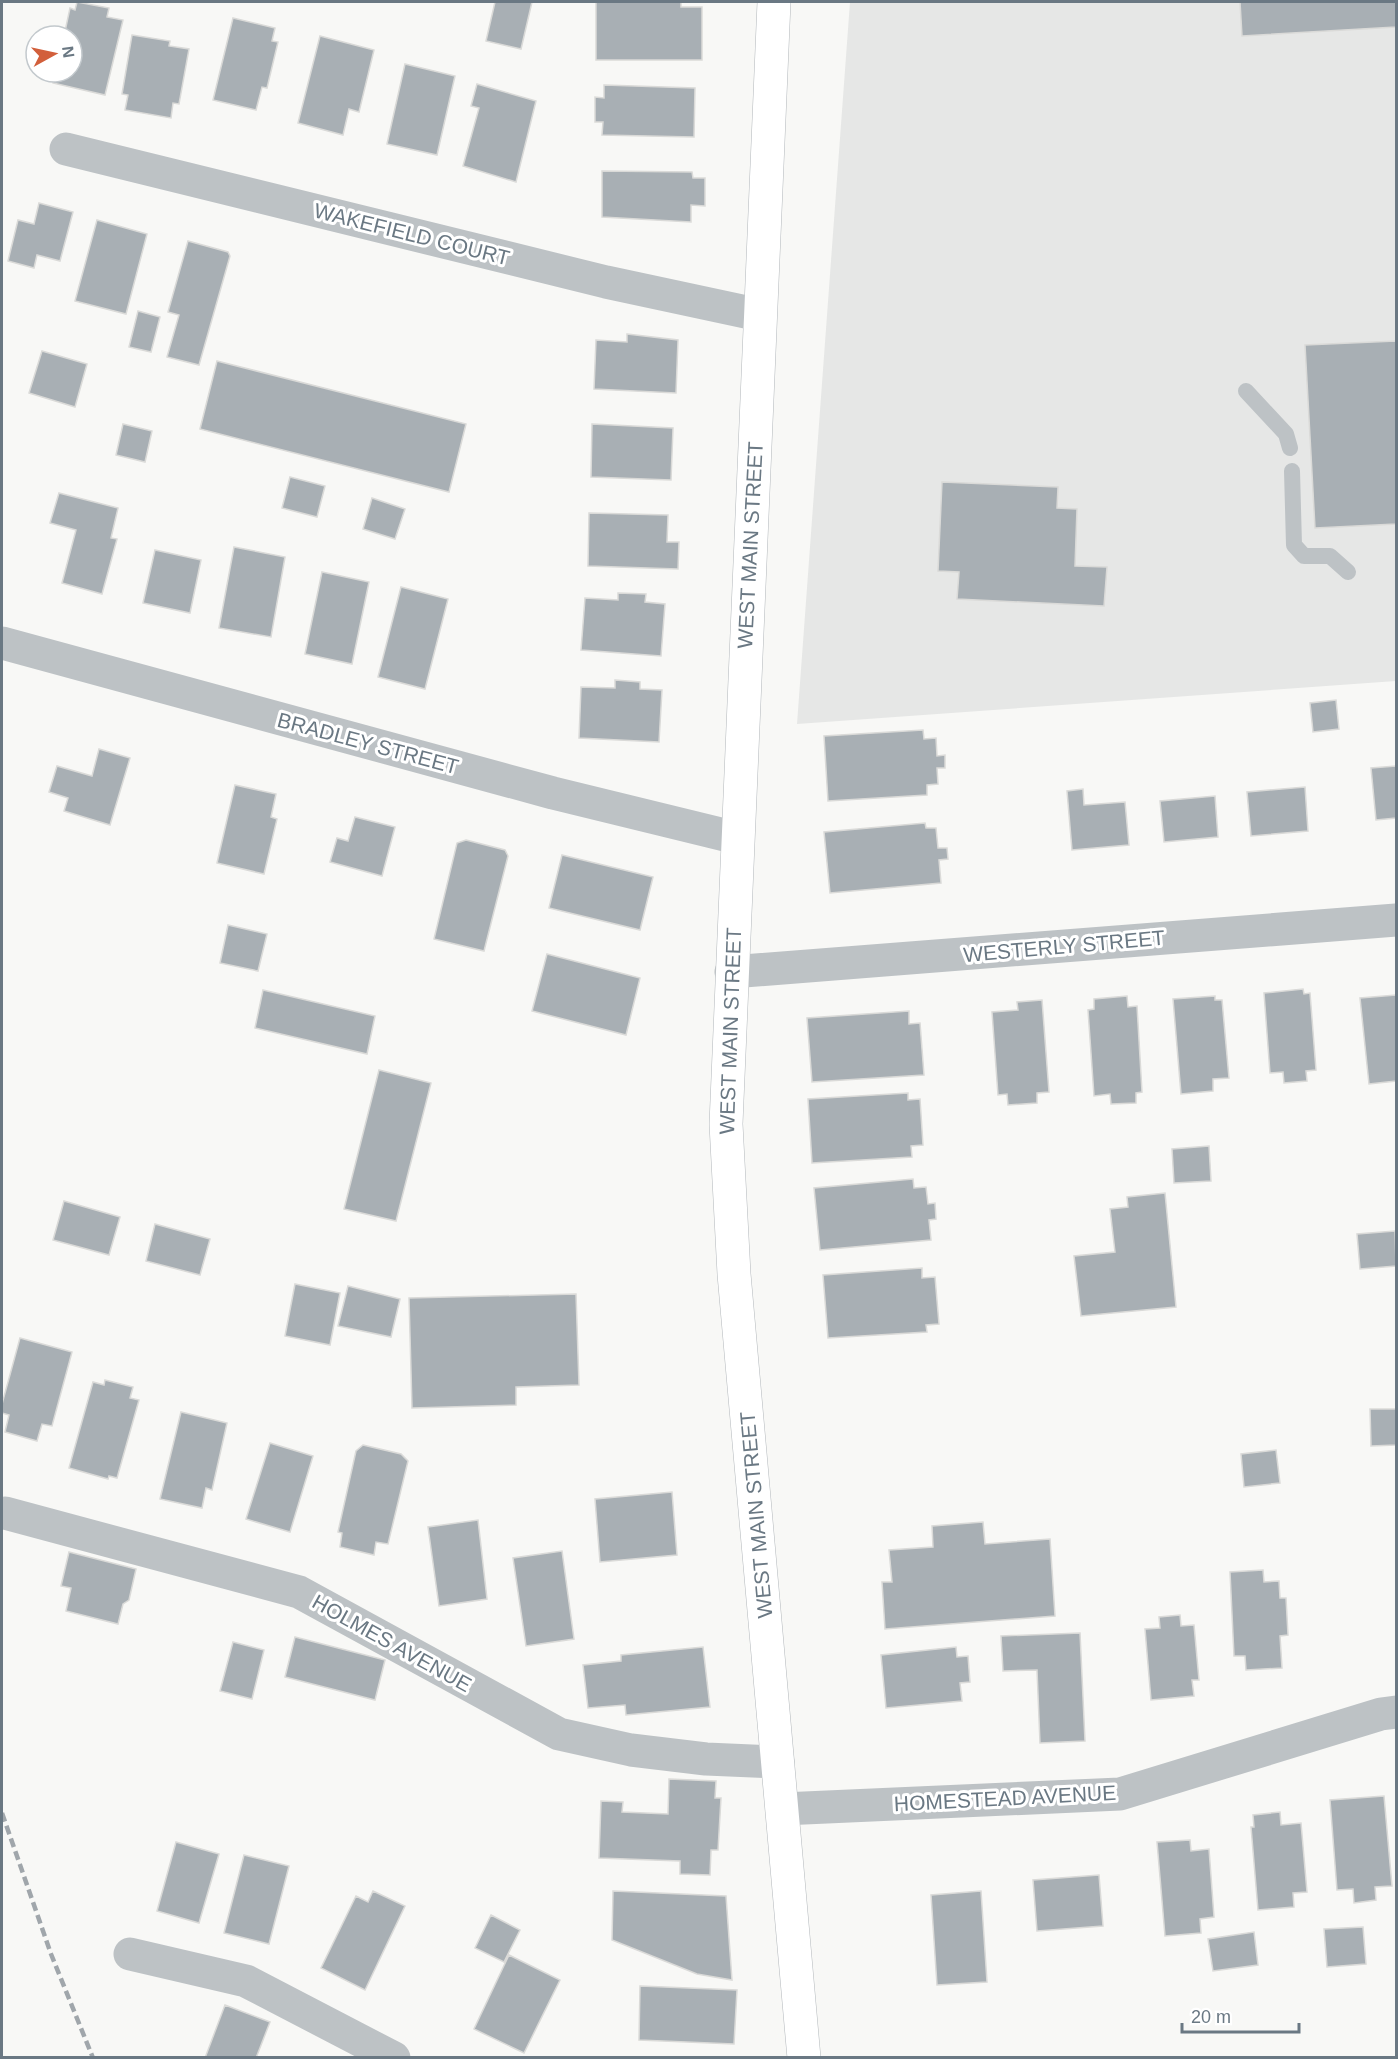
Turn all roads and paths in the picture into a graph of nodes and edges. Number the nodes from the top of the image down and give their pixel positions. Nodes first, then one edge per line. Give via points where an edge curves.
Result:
1 (774, 2) edge
2 (66, 149) dead end
3 (760, 315) junction
4 (1246, 391) dead end
5 (1290, 448) dead end
6 (1292, 471) dead end
7 (1348, 572) dead end
8 (2, 643) edge
9 (736, 838) junction
10 (1396, 920) edge
11 (731, 972) junction
12 (5, 1513) dead end
13 (1396, 1712) edge
14 (778, 1762) junction
15 (782, 1809) junction
16 (130, 1954) dead end
17 (394, 2058) edge
18 (804, 2058) edge

1 - 3 main road, WEST MAIN STREET
2 - 3 street, WAKEFIELD COURT via 606,282
3 - 9 main road, WEST MAIN STREET
4 - 5 lane via 1286,434
6 - 7 lane via 1294,545 1304,556 1330,556
8 - 9 street, BRADLEY STREET via 541,790
9 - 11 main road, WEST MAIN STREET
10 - 11 street, WESTERLY STREET
11 - 14 main road, WEST MAIN STREET via 727,1178
12 - 14 street, HOLMES AVENUE via 299,1592 558,1734 641,1752
13 - 15 street, HOMESTEAD AVENUE via 1120,1794
14 - 15 main road, WEST MAIN STREET
15 - 18 main road, WEST MAIN STREET
16 - 17 street via 246,1982

